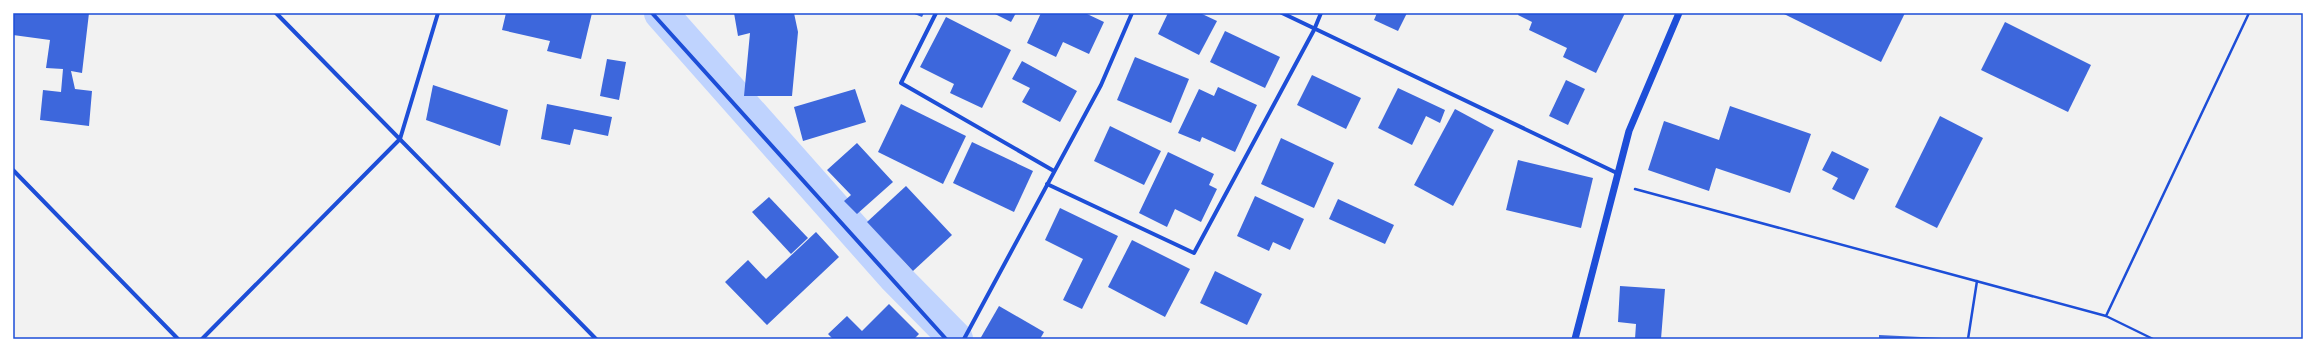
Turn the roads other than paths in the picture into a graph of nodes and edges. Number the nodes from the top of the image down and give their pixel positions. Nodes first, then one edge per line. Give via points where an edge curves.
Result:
1 (276, 13) edge
2 (438, 13) edge
3 (652, 13) edge
4 (936, 13) edge
5 (1132, 13) edge
6 (1282, 13) edge
7 (1321, 13) edge
8 (1679, 13) edge
9 (1314, 30) junction
10 (400, 139) junction
11 (13, 170) edge
12 (1054, 171) junction
13 (1620, 174) junction
14 (1047, 184) junction
15 (942, 338) edge
16 (178, 339) edge
17 (202, 339) edge
18 (596, 339) edge
19 (964, 339) edge
20 (1575, 339) edge

1 - 10 street
2 - 10 street
3 - 15 street
4 - 12 street via 901,83
5 - 12 street via 1101,84
6 - 9 street
7 - 9 street
8 - 13 street via 1629,131
9 - 13 street
9 - 14 street via 1194,253
10 - 17 street
10 - 18 street
11 - 16 street
12 - 14 street
13 - 20 street
14 - 19 street

